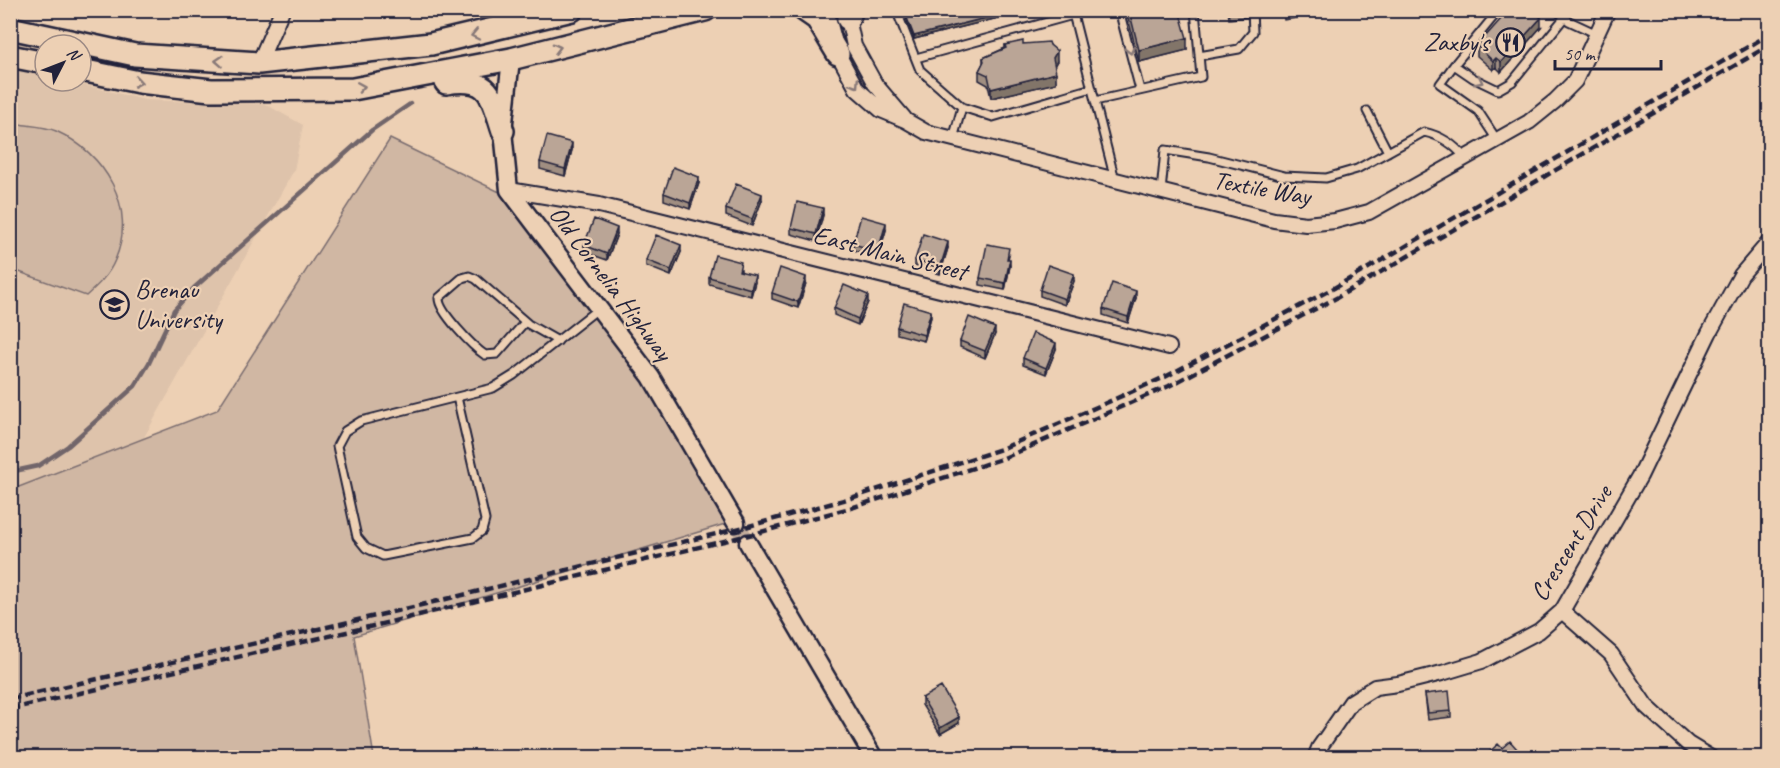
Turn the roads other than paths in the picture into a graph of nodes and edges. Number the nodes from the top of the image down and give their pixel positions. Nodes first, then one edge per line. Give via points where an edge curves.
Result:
1 (282, 10) edge
2 (572, 10) edge
3 (705, 10) edge
4 (804, 10) edge
5 (826, 10) edge
6 (923, 10) edge
7 (1119, 10) edge
8 (1195, 10) edge
9 (1252, 10) edge
10 (1499, 10) edge
11 (1556, 10) edge
12 (1608, 10) edge
13 (849, 13) edge
14 (1072, 13) edge
15 (535, 16) edge
16 (1564, 18) junction
17 (10, 28) edge
18 (1597, 34) junction
19 (838, 54) junction
20 (10, 56) edge
21 (1199, 56) junction
22 (916, 58) junction
23 (511, 59) junction
24 (33, 61) edge
25 (259, 63) junction
26 (1454, 65) junction
27 (93, 72) edge
28 (396, 81) junction
29 (1092, 88) junction
30 (1140, 90) junction
31 (1095, 101) junction
32 (962, 107) junction
33 (1367, 111) dead end
34 (905, 120) junction
35 (503, 130) junction
36 (953, 139) junction
37 (1497, 140) junction
38 (1388, 152) junction
39 (1465, 158) junction
40 (1115, 180) junction
41 (509, 190) junction
42 (1161, 192) junction
43 (1770, 241) edge
44 (599, 308) junction
45 (525, 322) junction
46 (558, 341) junction
47 (1169, 347) dead end
48 (457, 397) junction
49 (736, 523) tunnel mouth
50 (748, 543) tunnel mouth
51 (1563, 612) junction
52 (874, 758) edge
53 (1315, 758) edge
54 (1711, 758) edge

1 - 25 street
2 - 15 main road
23 -> 3 main road
4 - 19 main road via 817,19
5 - 19 street, Textile Way
6 - 22 lane via 899,17
7 -> 30 lane
8 - 21 lane
9 - 21 lane via 1253,32 1239,49
10 - 26 lane
11 - 16 lane
12 - 18 street, Textile Way
13 - 34 street, Textile Way via 854,46 875,84
14 - 22 lane
14 - 29 lane
15 -> 25 main road via 431,44
16 - 18 lane
26 -> 16 lane via 1498,90 1512,82
25 -> 17 main road via 135,55
18 - 37 street, Textile Way via 1575,81 1529,122
19 -> 34 street, Textile Way via 858,89 881,110
20 - 24 main road
21 - 30 lane via 1201,77
22 - 32 lane via 920,70
23 - 28 main road
23 - 35 street
26 - 37 lane via 1440,84 1478,111
27 -> 28 main road via 211,90 353,89
28 - 35 main road via 417,87 473,81 493,99
29 - 31 lane
29 - 32 lane via 993,117
30 - 31 lane
31 - 40 lane
32 - 36 lane
33 - 38 lane
34 - 36 street, Textile Way via 926,132
35 - 41 street
36 - 40 street, Textile Way
37 - 39 street, Textile Way
38 - 39 lane via 1424,132 1440,136
38 - 42 lane via 1357,169 1326,178 1284,176 1165,150
39 - 42 street, Textile Way via 1369,212 1335,222 1274,220
40 - 42 street, Textile Way
41 - 44 street, Old Cornelia Highway
41 - 47 street, East Main Street via 599,205
43 - 51 street, Crescent Drive via 1730,294 1640,476
44 - 46 lane
44 - 49 street, Old Cornelia Highway via 651,377
45 - 45 lane via 469,276 439,298 441,307 485,355 497,354
45 - 46 lane
46 - 48 lane via 493,388
48 - 48 lane via 361,421 345,431 337,446 357,537 366,549 383,556 473,538 482,531 485,520
50 - 52 street
51 - 53 street, Crescent Drive via 1539,631 1482,661 1375,687 1351,702
51 - 54 street via 1611,654 1647,706 1688,744

